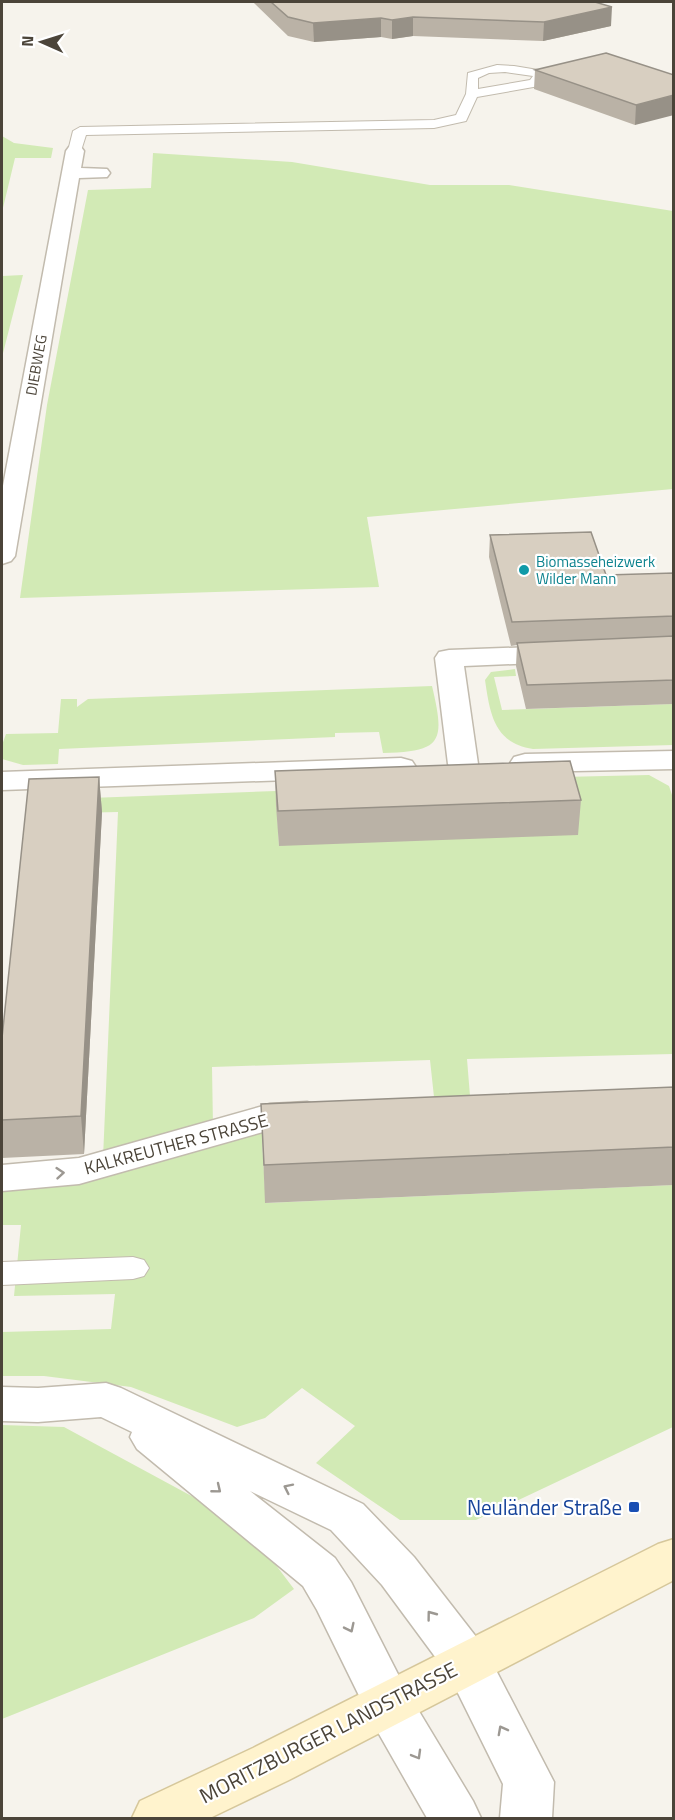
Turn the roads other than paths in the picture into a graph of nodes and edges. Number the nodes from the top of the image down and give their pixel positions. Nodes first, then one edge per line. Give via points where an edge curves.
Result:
1 (472, 94) dead end
2 (75, 151) joint
3 (71, 173) junction
4 (101, 173) dead end
5 (2, 556) edge
6 (591, 653) edge
7 (674, 760) edge
8 (462, 765) junction
9 (2, 780) edge
10 (339, 1114) edge
11 (2, 1178) edge
12 (133, 1268) dead end
13 (2, 1274) edge
14 (106, 1400) junction
15 (2, 1404) edge
16 (674, 1558) edge
17 (467, 1662) junction
18 (388, 1704) junction
19 (158, 1818) edge
20 (455, 1818) edge
21 (526, 1818) edge

1 - 2 lane via 461,118 434,124 80,131
2 - 3 street, DIEBWEG
3 - 4 street
3 - 5 street, DIEBWEG
6 - 8 street via 449,658
7 - 8 street
8 - 9 street
11 -> 10 street, KALKREUTHER STRASSE via 79,1171 270,1117
12 - 13 lane
14 - 15 street
17 -> 14 street via 398,1570 347,1517
14 -> 18 street via 319,1572
16 - 17 main road, MORITZBURGER LANDSTRASSE
17 - 18 main road, MORITZBURGER LANDSTRASSE
21 -> 17 street via 529,1782
18 - 19 main road, MORITZBURGER LANDSTRASSE
18 -> 20 street

